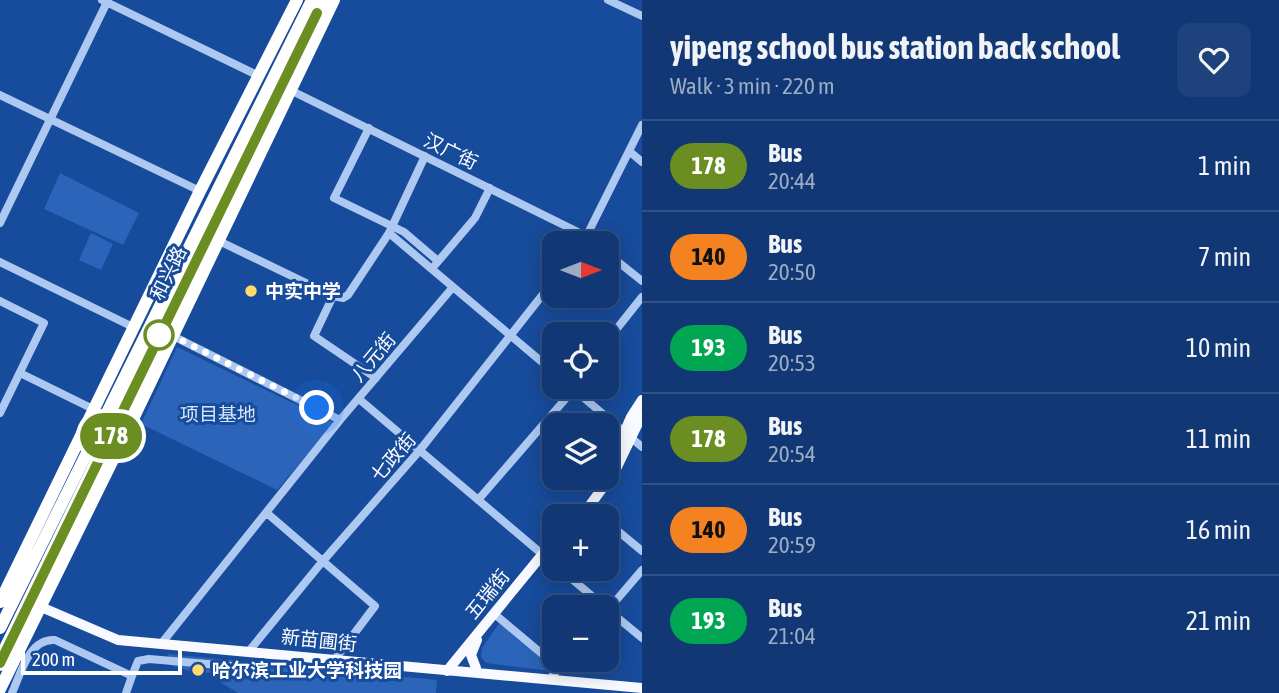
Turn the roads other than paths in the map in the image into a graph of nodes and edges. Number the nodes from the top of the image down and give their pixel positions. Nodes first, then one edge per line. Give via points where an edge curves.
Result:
1 (324, 0) edge
2 (334, 0) edge
3 (608, 0) edge
4 (105, 1) edge
5 (307, 4) edge
6 (640, 17) edge
7 (302, 66) junction
8 (259, 76) junction
9 (290, 90) junction
10 (0, 94) edge
11 (50, 119) junction
12 (642, 125) edge
13 (369, 128) junction
14 (629, 151) junction
15 (425, 156) junction
16 (642, 162) edge
17 (490, 188) junction
18 (200, 191) junction
19 (0, 223) edge
20 (391, 229) junction
21 (569, 231) edge
22 (589, 231) edge
23 (219, 241) junction
24 (186, 254) junction
25 (438, 261) junction
26 (0, 262) edge
27 (620, 263) edge
28 (432, 269) junction
29 (642, 281) edge
30 (453, 287) junction
31 (333, 296) junction
32 (542, 296) edge
33 (642, 297) edge
34 (147, 300) junction
35 (0, 301) edge
36 (619, 326) edge
37 (133, 327) junction
38 (173, 336) junction
39 (511, 336) junction
40 (150, 354) junction
41 (542, 362) edge
42 (20, 373) junction
43 (376, 378) junction
44 (102, 390) junction
45 (359, 399) junction
46 (564, 399) edge
47 (586, 399) edge
48 (642, 400) edge
49 (93, 409) junction
50 (0, 413) edge
51 (642, 415) edge
52 (340, 420) junction
53 (132, 421) junction
54 (628, 435) junction
55 (92, 440) junction
56 (642, 447) edge
57 (420, 450) junction
58 (619, 451) edge
59 (594, 490) edge
60 (478, 500) junction
61 (583, 504) edge
62 (591, 504) edge
63 (268, 514) junction
64 (619, 532) edge
65 (642, 551) edge
66 (542, 554) edge
67 (322, 562) junction
68 (542, 566) edge
69 (542, 566) edge
70 (642, 570) edge
71 (27, 573) junction
72 (574, 581) edge
73 (2, 594) edge
74 (591, 595) edge
75 (619, 596) edge
76 (43, 605) junction
77 (498, 617) junction
78 (619, 619) edge
79 (0, 628) edge
80 (642, 638) edge
81 (162, 642) junction
82 (250, 650) junction
83 (336, 658) junction
84 (0, 663) edge
85 (231, 666) dead end
86 (449, 668) junction
87 (475, 668) junction
88 (554, 674) junction
89 (132, 677) junction
90 (642, 687) edge
91 (0, 689) edge
92 (12, 693) edge
93 (126, 693) edge

1 - 5 highway
2 - 7 highway, 和兴路
3 - 6 street
4 - 8 street
4 - 11 street
5 - 7 highway
5 - 8 highway, 和兴路
5 - 24 highway, 和兴路
5 - 40 highway, 和兴路
7 - 9 highway, 和兴路
8 - 18 highway, 和兴路
9 - 13 street, 汉广街
9 - 23 highway, 和兴路
10 - 11 street
11 - 18 street
11 - 19 street
12 - 14 street
13 - 15 street, 汉广街
13 - 20 street via 334,198
14 - 16 street
14 - 22 street
15 - 17 street, 汉广街
15 - 20 street
17 - 21 street, 汉广街
17 - 25 street via 475,218
18 - 34 highway, 和兴路
20 - 25 street via 404,232
20 - 28 street
20 - 31 street via 348,295
23 - 31 street
23 - 38 highway, 和兴路
24 - 34 highway
24 - 55 highway, 和兴路
25 - 28 street
26 - 37 street
27 - 29 street
28 - 30 street
30 - 39 street
30 - 43 street, 八元街
31 - 43 street via 314,336
32 - 39 street, 七政街
33 - 36 street
34 - 37 highway, 和兴路
35 - 42 street via 44,323
37 - 44 highway, 和兴路
38 - 52 street
38 - 53 highway, 和兴路
39 - 41 street
39 - 57 street, 七政街
40 - 53 highway
40 - 84 highway, 和兴路
42 - 49 street
42 - 50 street
43 - 45 street, 八元街
44 - 49 highway, 和兴路
44 - 55 highway
45 - 52 street, 八元街
45 - 57 street
46 - 60 street
47 - 54 street
48 - 54 main road
49 - 73 highway, 和兴路
51 - 54 main road
52 - 63 street, 八元街
53 - 76 highway, 和兴路
54 - 56 street
54 - 58 main road
54 - 62 main road via 611,479
55 - 71 highway, 和兴路
57 - 60 street
57 - 67 street, 七政街
59 - 61 main road
60 - 66 street
63 - 67 street
63 - 81 street, 八元街
64 - 65 street
67 - 82 street, 七政街
67 - 83 street via 375,606
68 - 77 main road, 五瑞街
69 - 86 main road, 五瑞街
70 - 75 street
71 - 73 highway
71 - 79 highway, 和兴路
72 - 74 street
76 - 81 main road, 新苗圃街 via 117,640
76 - 91 highway, 和兴路
77 - 87 main road, 五瑞街 via 471,651
77 - 88 street
78 - 80 street
81 - 82 main road, 新苗圃街
82 - 83 main road, 新苗圃街
83 - 86 main road, 新苗圃街
85 - 89 street via 149,659 138,661
86 - 87 main road, 新苗圃街
86 - 88 main road, 新苗圃街
87 - 88 main road, 新苗圃街
88 - 90 main road, 新苗圃街
89 - 92 street via 47,639 34,647
89 - 93 street

